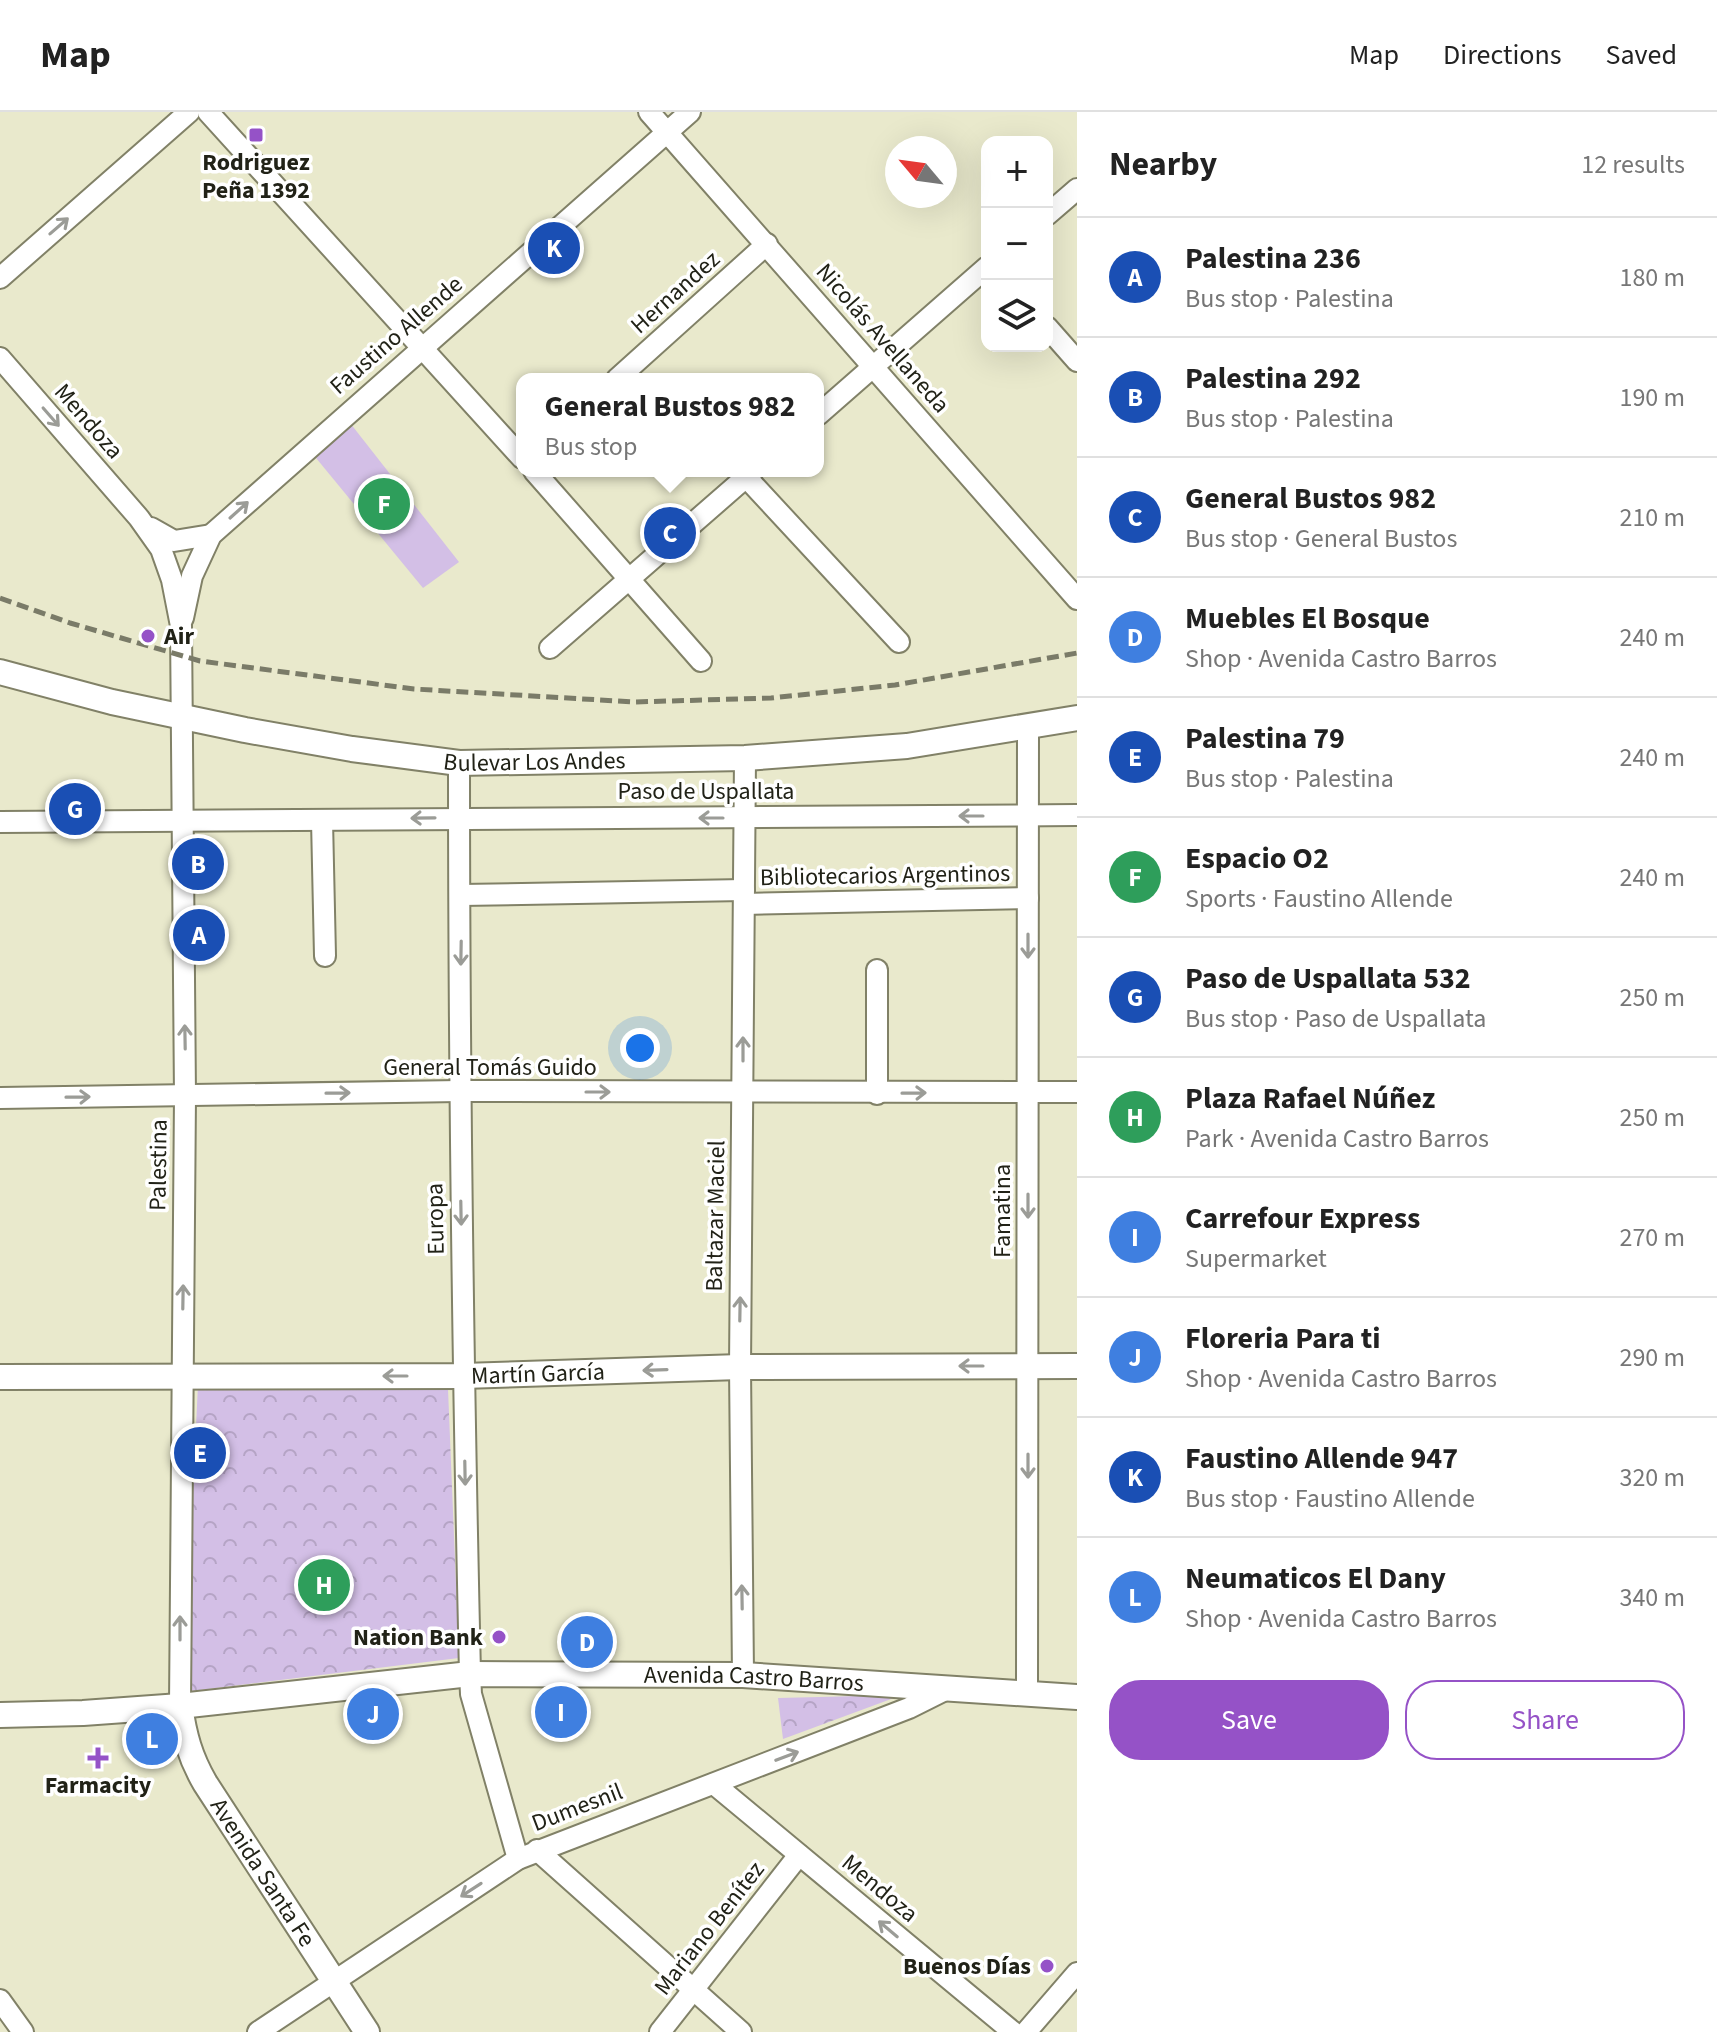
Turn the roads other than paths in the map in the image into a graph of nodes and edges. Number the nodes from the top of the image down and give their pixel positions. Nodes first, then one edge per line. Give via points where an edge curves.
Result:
1 (189, 112) edge
2 (208, 112) edge
3 (649, 112) edge
4 (690, 112) edge
5 (667, 133) junction
6 (1077, 189) edge
7 (1053, 210) edge
8 (767, 244) junction
9 (981, 272) edge
10 (0, 278) edge
11 (1053, 334) edge
12 (421, 348) junction
13 (0, 358) edge
14 (1077, 361) edge
15 (874, 366) junction
16 (624, 373) edge
17 (824, 410) edge
18 (516, 451) edge
19 (539, 477) edge
20 (747, 477) edge
21 (753, 477) edge
22 (139, 518) junction
23 (211, 535) junction
24 (629, 581) junction
25 (1077, 599) edge
26 (181, 626) junction
27 (899, 642) dead end
28 (550, 648) dead end
29 (701, 661) dead end
30 (0, 672) edge
31 (182, 715) junction
32 (1077, 718) edge
33 (1028, 728) junction
34 (745, 758) junction
35 (459, 763) junction
36 (1028, 815) junction
37 (1077, 815) edge
38 (459, 818) junction
39 (743, 818) junction
40 (183, 819) junction
41 (322, 820) junction
42 (0, 822) edge
43 (461, 895) junction
44 (744, 897) junction
45 (1028, 898) junction
46 (325, 956) dead end
47 (877, 970) dead end
48 (459, 1091) junction
49 (1028, 1092) junction
50 (1077, 1092) edge
51 (743, 1093) junction
52 (877, 1094) junction
53 (185, 1096) junction
54 (0, 1098) edge
55 (1028, 1366) junction
56 (1077, 1366) edge
57 (740, 1367) junction
58 (181, 1375) junction
59 (463, 1376) junction
60 (0, 1377) edge
61 (470, 1674) junction
62 (743, 1675) junction
63 (945, 1690) junction
64 (1027, 1694) junction
65 (1077, 1697) edge
66 (180, 1706) junction
67 (0, 1715) edge
68 (714, 1784) junction
69 (537, 1850) junction
70 (799, 1855) junction
71 (518, 1859) junction
72 (1077, 1973) edge
73 (333, 1981) junction
74 (693, 1991) junction
75 (0, 2000) edge
76 (23, 2032) edge
77 (258, 2032) edge
78 (367, 2032) edge
79 (660, 2032) edge
80 (741, 2032) edge
81 (1013, 2032) edge
82 (1026, 2032) edge

10 -> 1 street
2 - 12 street
3 - 5 street, Nicolás Avellaneda
4 - 5 street, Faustino Allende
5 - 8 street, Nicolás Avellaneda
5 - 12 street, Faustino Allende
6 - 7 street
8 - 15 street, Nicolás Avellaneda
8 - 16 street, Hernandez
9 - 15 street
11 - 14 street
12 - 18 street
23 -> 12 street, Faustino Allende
13 -> 22 street, Mendoza
15 - 17 street
15 - 25 street, Nicolás Avellaneda
19 - 24 street
20 - 24 street
21 - 27 street
22 - 23 street, Mendoza via 174,541
22 - 26 street, Mendoza via 161,549
23 - 26 street, Faustino Allende via 192,576
24 - 28 street
24 - 29 street
26 - 31 street, Palestina
30 - 31 main road, Bulevar Los Andes
31 - 35 main road, Bulevar Los Andes via 352,749
31 - 40 street, Palestina
32 - 33 main road, Bulevar Los Andes
33 - 34 main road, Bulevar Los Andes via 907,746
33 - 36 street, Famatina
34 - 35 main road, Bulevar Los Andes
34 - 39 street, Baltazar Maciel
35 - 38 street, Europa
36 - 37 street, Paso de Uspallata
36 -> 39 street, Paso de Uspallata
36 - 45 street, Famatina
39 -> 38 street, Paso de Uspallata
38 -> 41 street, Paso de Uspallata
38 - 43 street, Europa
39 - 44 street, Baltazar Maciel
40 - 41 street, Paso de Uspallata
40 - 42 street, Paso de Uspallata
53 -> 40 street, Palestina
41 - 46 street
43 - 44 street, Bibliotecarios Argentinos
43 -> 48 street, Europa
44 - 45 street, Bibliotecarios Argentinos
51 -> 44 street, Baltazar Maciel
45 -> 49 street, Famatina
47 - 52 street
48 -> 51 street, General Tomás Guido
53 -> 48 street, General Tomás Guido
48 -> 59 street, Europa
49 - 50 street, General Tomás Guido
52 -> 49 street, General Tomás Guido
49 -> 55 street, Famatina
51 - 52 street, General Tomás Guido
57 -> 51 street, Baltazar Maciel
54 -> 53 street, General Tomás Guido
58 -> 53 street, Palestina
55 - 56 main road, Martín García
55 -> 57 main road, Martín García
55 -> 64 street, Famatina
57 -> 59 main road, Martín García
62 -> 57 street, Baltazar Maciel
59 -> 58 main road, Martín García
58 - 60 main road, Martín García
66 -> 58 street, Palestina
59 -> 61 street, Europa
61 - 62 main road, Avenida Castro Barros
61 - 66 main road, Avenida Castro Barros
61 - 71 street, Europa via 471,1694
62 - 63 main road, Avenida Castro Barros
63 - 64 main road, Avenida Castro Barros
68 -> 63 street, Dumesnil
64 - 65 main road, Avenida Castro Barros
66 - 67 main road, Avenida Castro Barros
66 - 73 main road, Avenida Santa Fe via 190,1757
68 - 69 street, Dumesnil
68 - 70 street, Mendoza
69 - 71 street, Dumesnil
69 - 74 street
70 - 74 street, Mariano Benítez
81 -> 70 street, Mendoza
71 -> 73 street, Dumesnil
72 - 82 street
73 - 77 street, Dumesnil
73 - 78 main road, Avenida Santa Fe
74 - 79 street, Mariano Benítez
74 - 80 street
75 - 76 street

